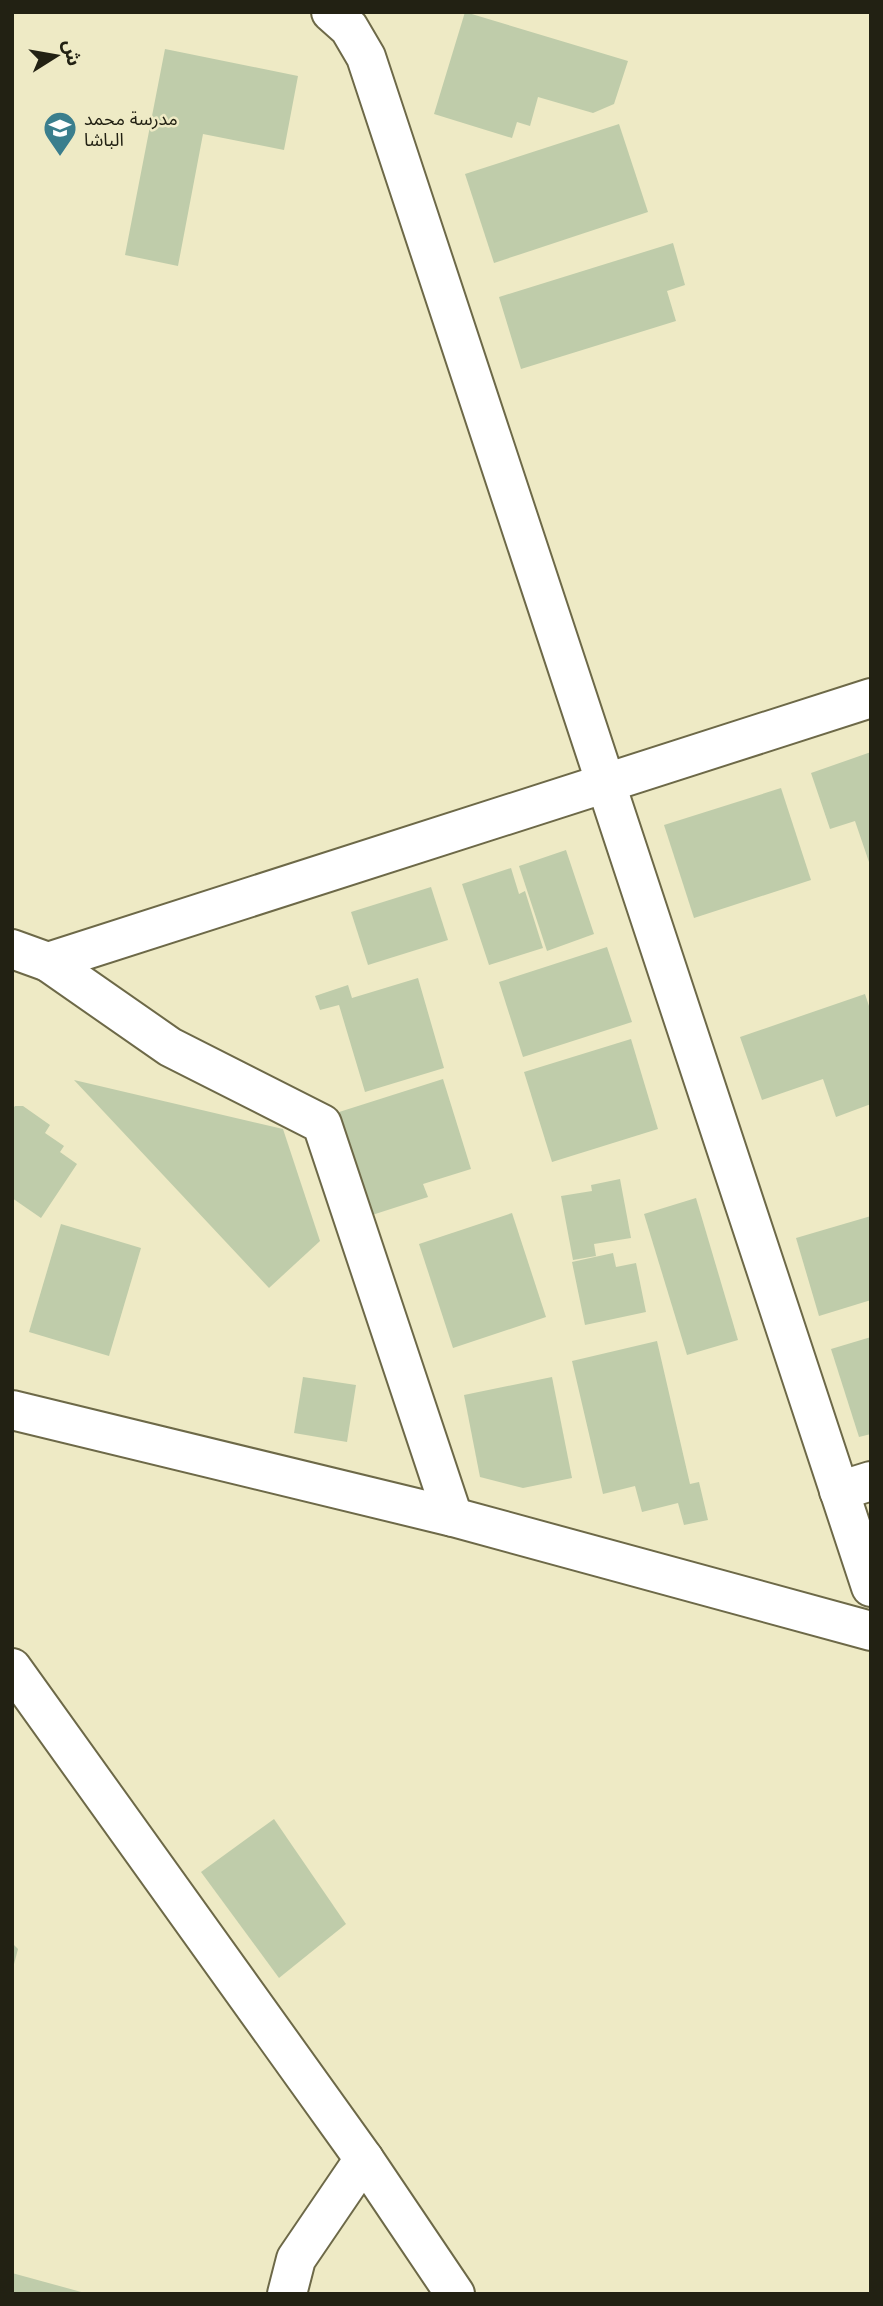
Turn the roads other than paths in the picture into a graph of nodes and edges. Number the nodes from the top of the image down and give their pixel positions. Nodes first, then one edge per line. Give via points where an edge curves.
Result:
1 (331, 12) edge
2 (871, 698) edge
3 (606, 783) junction
4 (12, 949) edge
5 (48, 962) junction
6 (12, 1410) edge
7 (855, 1486) edge
8 (453, 1517) junction
9 (871, 1587) edge
10 (871, 1631) edge
11 (12, 1668) edge
12 (364, 2159) junction
13 (287, 2294) edge
14 (455, 2294) edge

1 - 3 street via 349,29 366,57
2 - 3 street
3 - 5 street
3 - 7 street
4 - 5 street
5 - 8 street via 170,1047 322,1124
6 - 8 street
7 - 9 street
8 - 10 street
11 - 12 street
12 - 13 street via 296,2259
12 - 14 street

